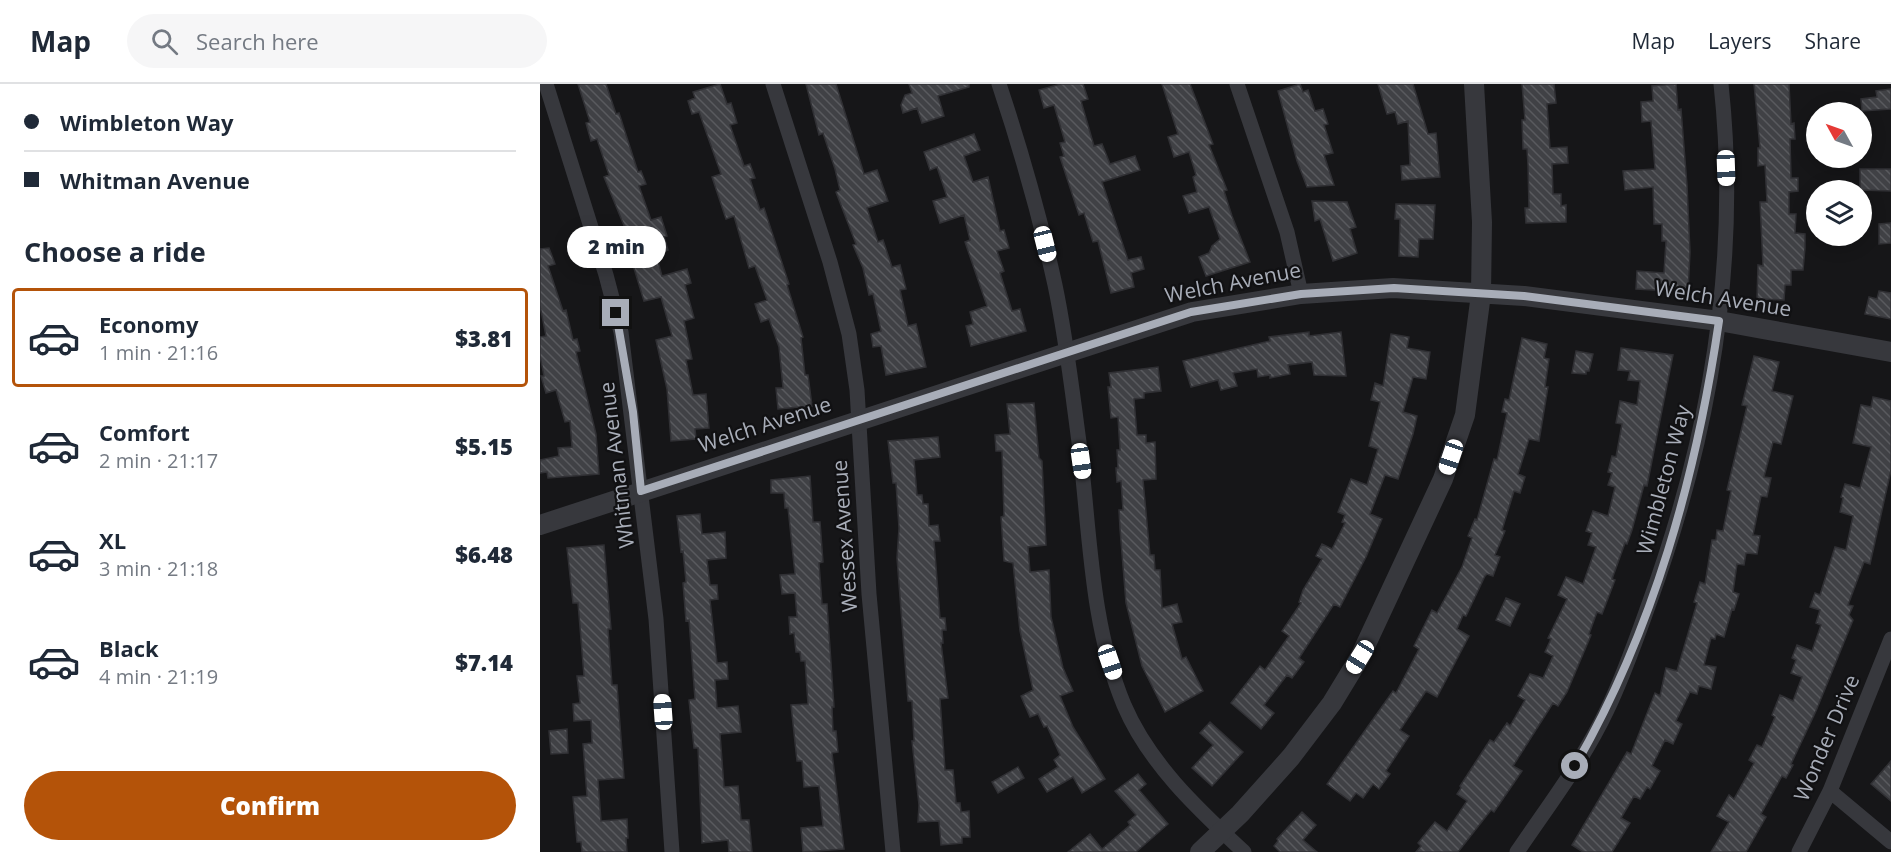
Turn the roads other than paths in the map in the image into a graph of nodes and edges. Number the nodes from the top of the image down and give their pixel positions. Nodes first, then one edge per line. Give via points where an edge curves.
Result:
1 (546, 84) edge
2 (773, 84) edge
3 (999, 84) edge
4 (1237, 84) edge
5 (1474, 84) edge
6 (1721, 84) edge
7 (1301, 294) junction
8 (1481, 294) junction
9 (1719, 321) junction
10 (1066, 351) junction
11 (1891, 352) edge
12 (858, 419) junction
13 (641, 491) junction
14 (540, 525) edge
15 (1891, 639) edge
16 (1830, 791) junction
17 (1222, 832) junction
18 (1891, 842) edge
19 (672, 852) edge
20 (893, 852) edge
21 (1200, 852) edge
22 (1244, 852) edge
23 (1517, 852) edge
24 (1799, 852) edge

1 - 13 street, Whitman Avenue via 621,332
2 - 12 street, Wessex Avenue via 849,334
3 - 10 street via 1025,161 1056,286
4 - 7 street via 1287,232
5 - 8 street via 1482,222
6 - 9 street, Wimbleton Way via 1727,213
7 - 8 street, Welch Avenue via 1394,288
7 - 10 street, Welch Avenue via 1191,312
8 - 9 street, Welch Avenue
8 - 17 street via 1465,415 1443,479 1401,574 1332,704 1291,757
9 - 11 street, Welch Avenue
9 - 23 street, Wimbleton Way via 1707,406 1679,518 1642,623 1607,711
10 - 12 street, Welch Avenue
10 - 17 street via 1096,592 1110,662 1125,706 1147,746 1174,783
12 - 13 street, Welch Avenue
12 - 20 street, Wessex Avenue via 869,594
13 - 14 street, Welch Avenue
13 - 19 street, Whitman Avenue via 656,619
15 - 16 street, Wonder Drive
16 - 18 street
16 - 24 street, Wonder Drive
17 - 21 street
17 - 22 street

